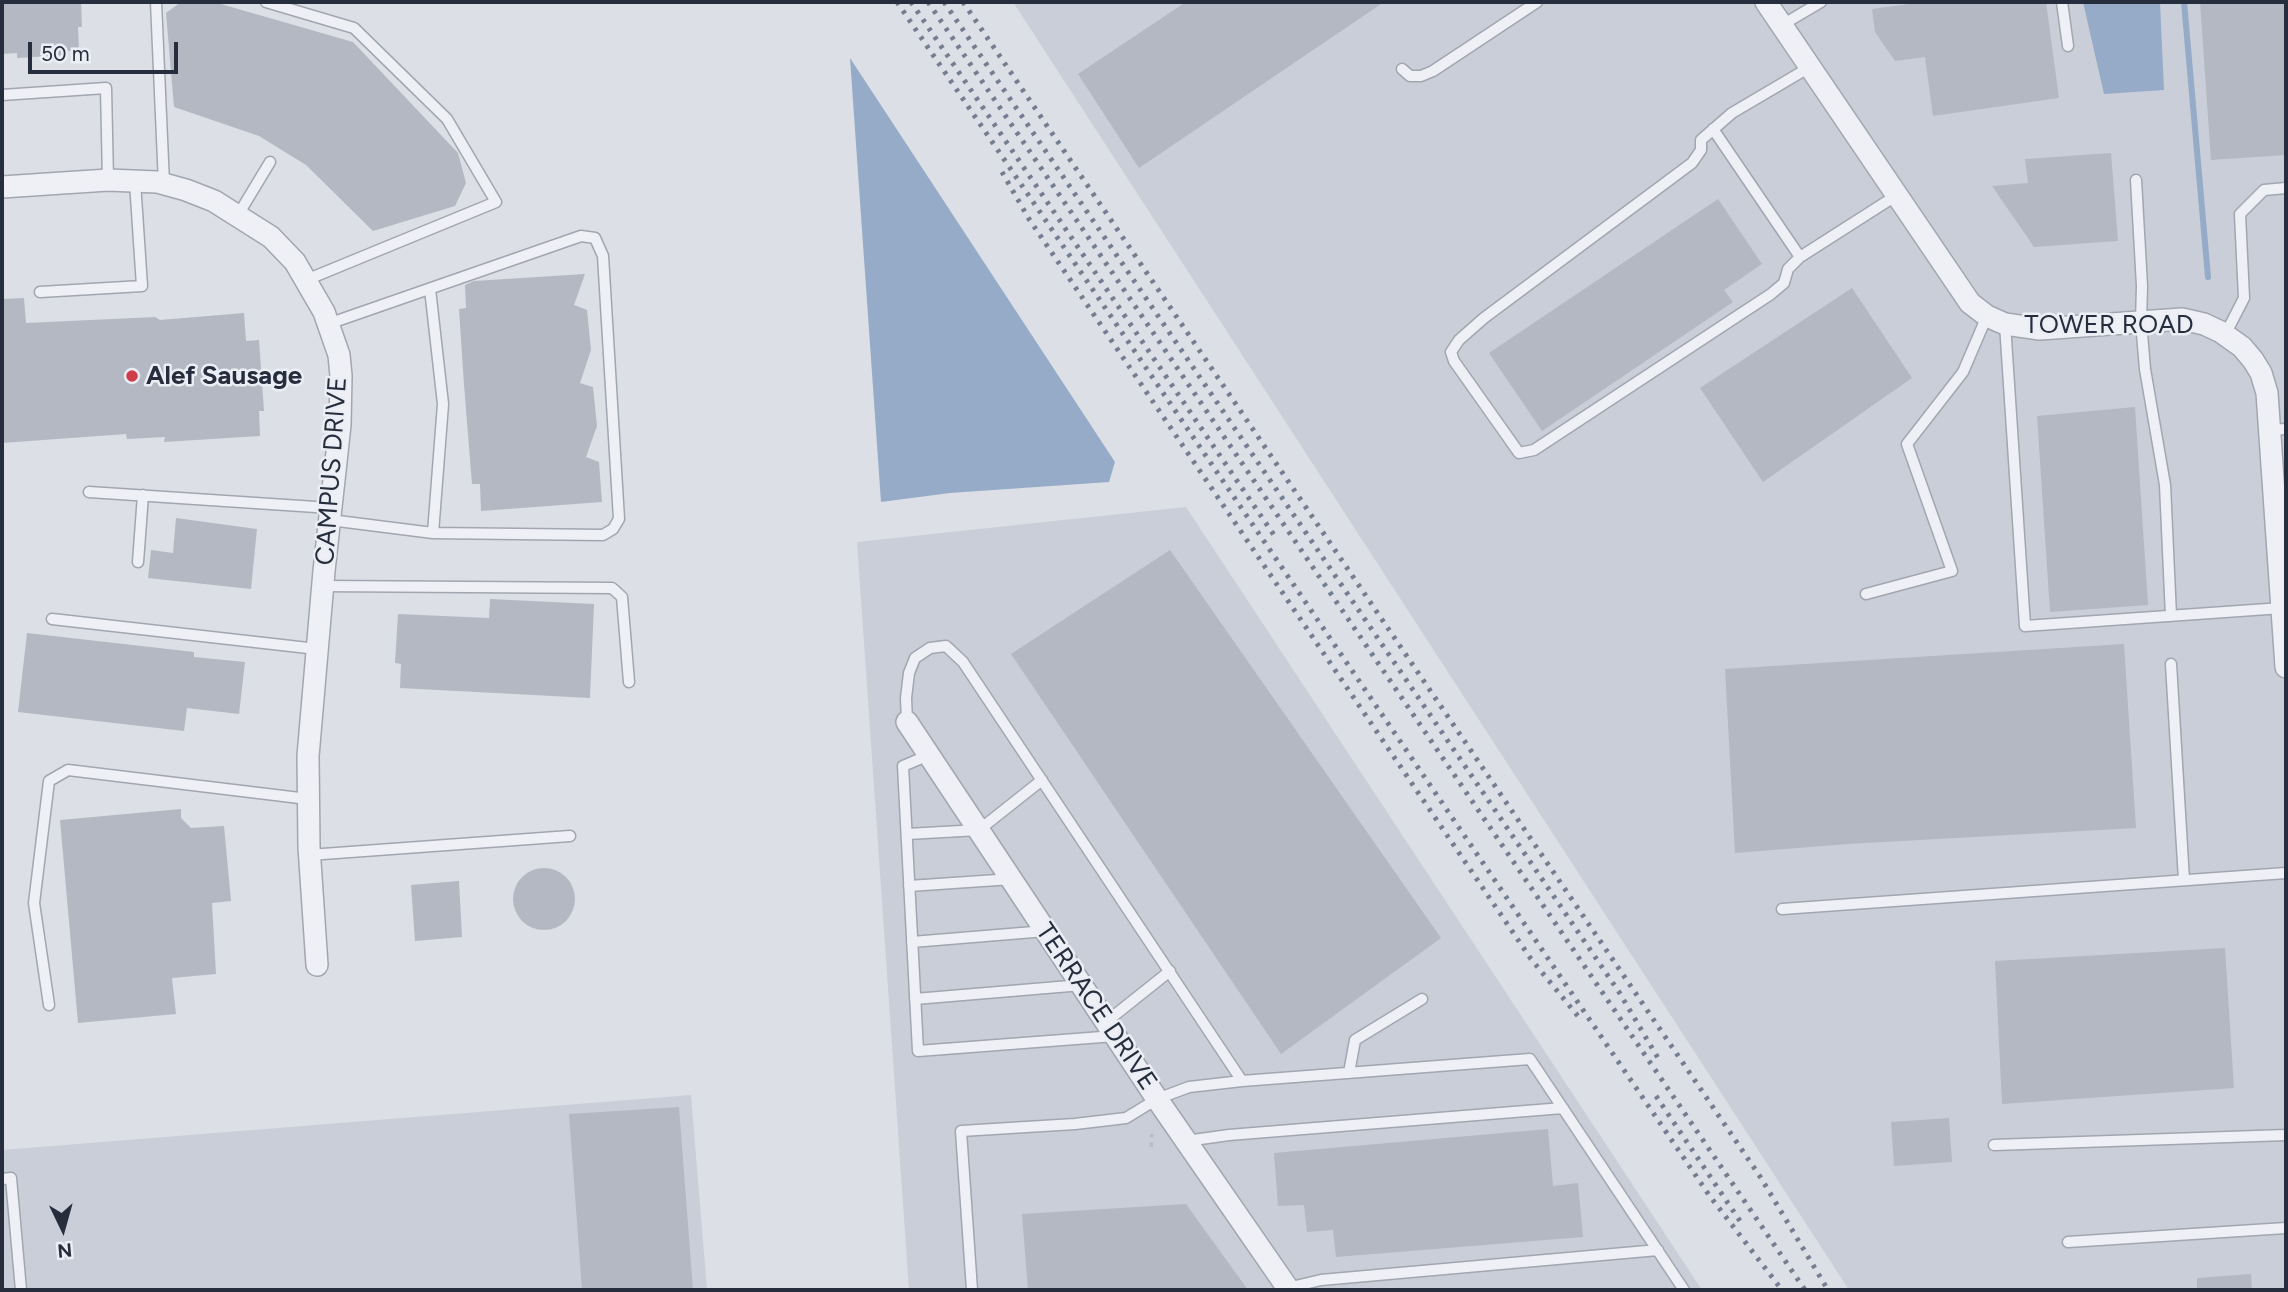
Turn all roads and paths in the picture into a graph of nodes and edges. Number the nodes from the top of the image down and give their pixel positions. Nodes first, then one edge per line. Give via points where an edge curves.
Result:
1 (156, 2) edge
2 (266, 2) edge
3 (1537, 2) edge
4 (1766, 2) edge
5 (1821, 2) edge
6 (2063, 2) edge
7 (1782, 24) junction
8 (2068, 46) dead end
9 (1810, 67) junction
10 (1402, 69) dead end
11 (2, 95) edge
12 (1713, 129) junction
13 (270, 162) dead end
14 (108, 180) junction
15 (2136, 180) dead end
16 (135, 182) junction
17 (164, 184) junction
18 (2, 187) edge
19 (2286, 188) edge
20 (1897, 195) junction
21 (238, 215) junction
22 (1800, 257) junction
23 (306, 280) junction
24 (430, 289) junction
25 (40, 292) dead end
26 (1996, 320) junction
27 (2141, 322) junction
28 (328, 324) junction
29 (2225, 335) junction
30 (2278, 429) edge
31 (2280, 490) edge
32 (89, 492) dead end
33 (143, 495) junction
34 (330, 514) junction
35 (433, 533) junction
36 (138, 562) dead end
37 (323, 586) junction
38 (1866, 594) dead end
39 (2282, 608) junction
40 (2171, 615) junction
41 (52, 620) dead end
42 (317, 649) junction
43 (2171, 664) dead end
44 (2286, 667) edge
45 (629, 682) dead end
46 (907, 722) joint
47 (929, 755) junction
48 (1042, 780) junction
49 (308, 799) junction
50 (979, 830) junction
51 (907, 834) junction
52 (570, 836) dead end
53 (309, 856) junction
54 (2286, 873) edge
55 (1012, 880) junction
56 (2184, 880) junction
57 (909, 886) junction
58 (1782, 909) dead end
59 (1046, 931) junction
60 (912, 942) junction
61 (317, 965) dead end
62 (1170, 971) junction
63 (1082, 985) junction
64 (915, 999) junction
65 (1422, 999) dead end
66 (49, 1004) dead end
67 (1111, 1029) junction
68 (1349, 1073) junction
69 (1242, 1081) junction
70 (1157, 1099) junction
71 (1563, 1108) junction
72 (1152, 1133) dead end
73 (2286, 1135) edge
74 (1186, 1141) junction
75 (1994, 1145) dead end
76 (1151, 1147) dead end
77 (2, 1179) edge
78 (2286, 1228) edge
79 (2068, 1242) dead end
80 (1657, 1250) junction
81 (1288, 1289) edge
82 (21, 1290) edge
83 (972, 1290) edge
84 (1684, 1290) edge

1 - 17 lane
2 - 23 lane via 354,28 447,119 496,202
3 - 10 lane via 1433,71 1410,76
4 - 7 street, TOWER ROAD
5 - 7 lane
6 - 8 lane
7 - 9 street, TOWER ROAD
9 - 12 lane
9 - 20 street, TOWER ROAD
11 - 14 lane via 106,88
12 - 22 lane
12 - 22 lane via 1701,140 1692,163 1484,318 1451,352 1454,361 1519,453 1534,450 1771,294
13 - 21 lane
14 - 16 street, CAMPUS DRIVE
14 - 18 street, CAMPUS DRIVE
15 - 27 lane
16 - 17 street, CAMPUS DRIVE
16 - 25 lane via 142,286
17 - 21 street, CAMPUS DRIVE via 205,197
19 - 29 lane via 2264,190 2240,214 2244,298
20 - 22 lane
20 - 26 street, TOWER ROAD via 1970,303
21 - 23 street, CAMPUS DRIVE via 271,237
23 - 28 street, CAMPUS DRIVE
24 - 28 lane
24 - 35 lane via 443,404
24 - 35 lane via 581,236 595,238 603,256 619,519 603,535
26 - 27 street, TOWER ROAD via 2040,329
26 - 38 lane via 1963,372 1907,444 1952,571
26 - 40 lane via 2025,626
27 - 29 street, TOWER ROAD via 2182,320
27 - 40 lane via 2165,485
28 - 34 street, CAMPUS DRIVE via 341,376
29 - 30 street, TOWER ROAD via 2242,347 2261,373
30 - 31 street, TOWER ROAD
31 - 39 street, TOWER ROAD
32 - 33 lane
33 - 34 lane
33 - 36 lane
34 - 35 lane
34 - 37 street, CAMPUS DRIVE
37 - 42 street, CAMPUS DRIVE
37 - 45 lane via 612,588 622,597
39 - 40 lane
39 - 44 street, TOWER ROAD
41 - 42 lane
42 - 49 street, CAMPUS DRIVE
43 - 56 lane
46 - 47 street, TERRACE DRIVE
46 - 48 lane via 909,673 915,659 930,648 946,646 963,662
47 - 50 street, TERRACE DRIVE
47 - 51 lane via 903,766
48 - 50 lane
48 - 62 lane
49 - 53 street, CAMPUS DRIVE
49 - 66 lane via 68,770 49,781 34,903
50 - 51 lane
50 - 55 street, TERRACE DRIVE
51 - 57 lane
52 - 53 lane
53 - 61 street, CAMPUS DRIVE
54 - 56 lane
55 - 57 lane
55 - 59 street, TERRACE DRIVE
56 - 58 lane
57 - 60 lane
59 - 60 lane
59 - 63 street, TERRACE DRIVE
60 - 64 lane
62 - 67 lane
62 - 69 lane
63 - 64 lane
63 - 67 street, TERRACE DRIVE
64 - 67 lane via 918,1052
65 - 68 lane via 1355,1040
67 - 70 street, TERRACE DRIVE
68 - 69 lane
68 - 71 lane via 1530,1059
69 - 70 lane via 1189,1087
70 - 74 street, TERRACE DRIVE
70 - 83 lane via 1126,1118 961,1131
71 - 74 lane
71 - 80 lane
72 - 76 path
73 - 75 lane
74 - 81 street, TERRACE DRIVE
77 - 82 lane via 11,1178
78 - 79 lane
80 - 81 lane via 1321,1280
80 - 84 lane

